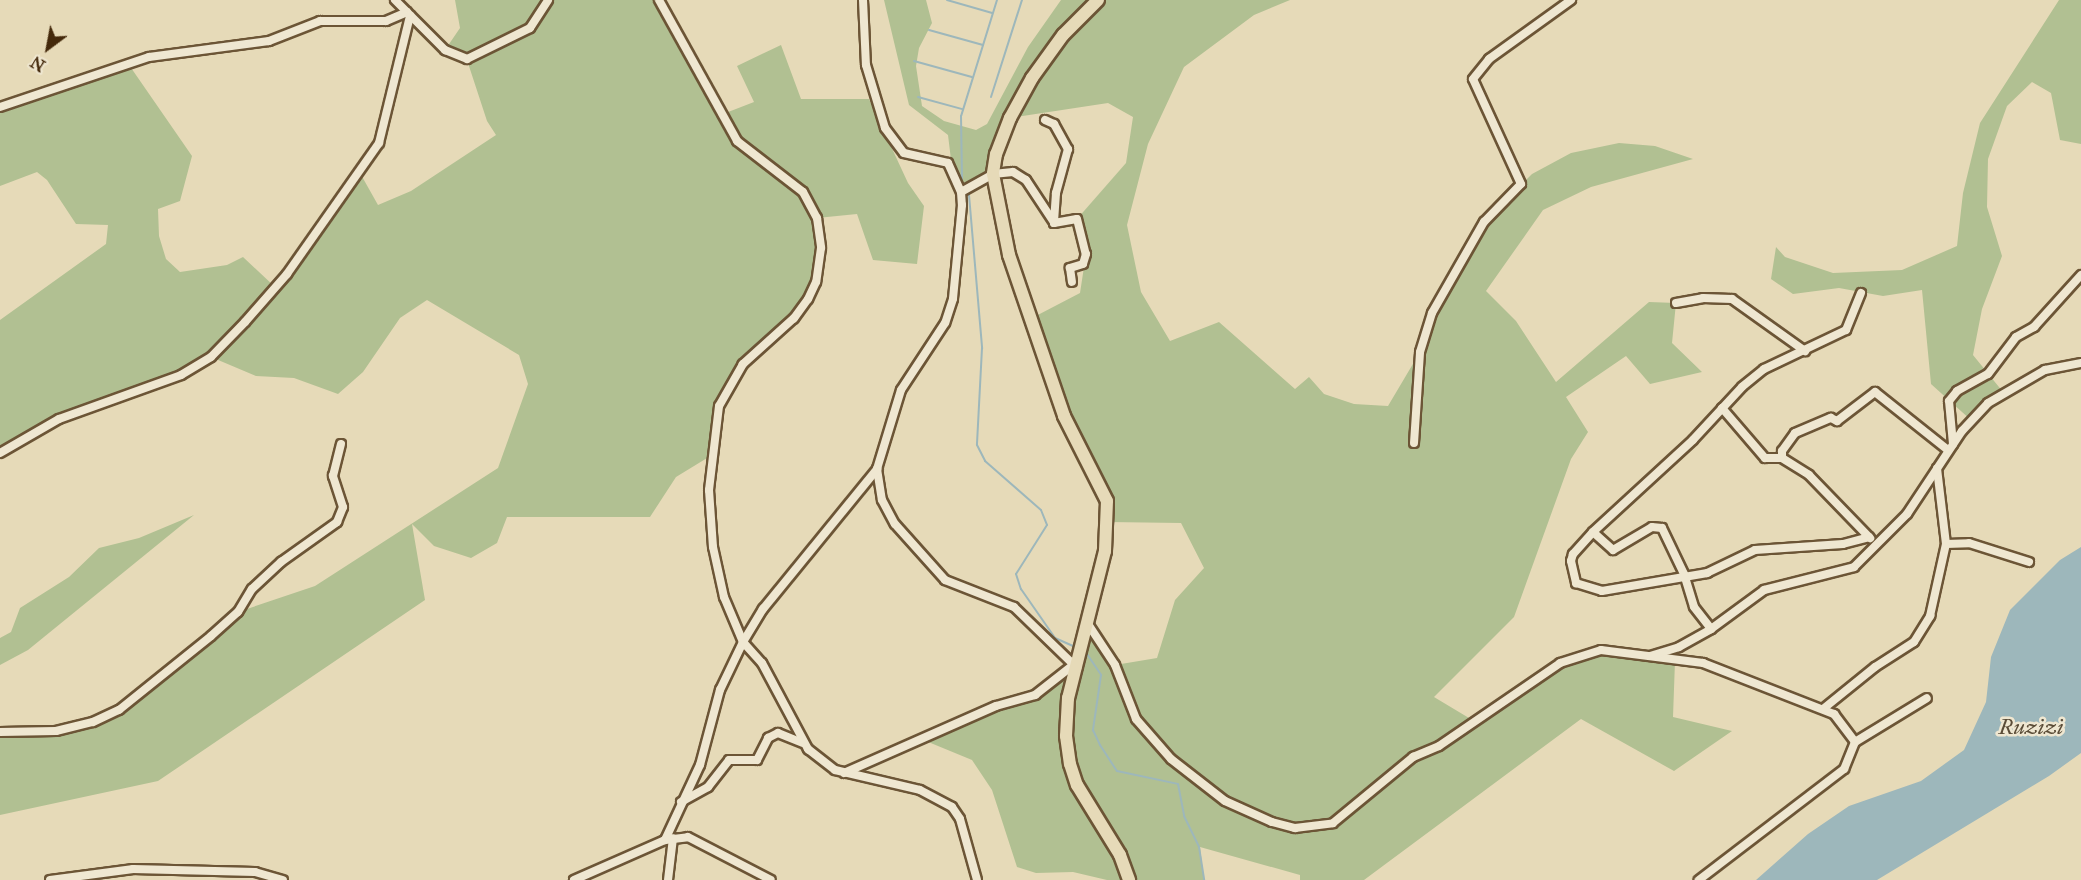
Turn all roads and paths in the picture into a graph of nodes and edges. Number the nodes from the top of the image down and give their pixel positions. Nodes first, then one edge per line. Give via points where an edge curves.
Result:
1 (395, 0) edge
2 (548, 0) edge
3 (659, 0) edge
4 (863, 0) edge
5 (1098, 0) edge
6 (1571, 0) edge
7 (408, 14) junction
8 (0, 107) edge
9 (1045, 120) dead end
10 (993, 174) junction
11 (965, 189) junction
12 (1054, 223) junction
13 (2081, 275) edge
14 (1072, 282) dead end
15 (1862, 293) dead end
16 (1676, 303) dead end
17 (1804, 351) junction
18 (2081, 363) edge
19 (1722, 408) junction
20 (1414, 443) dead end
21 (341, 444) dead end
22 (1951, 447) junction
23 (0, 453) edge
24 (1782, 458) junction
25 (1937, 469) junction
26 (877, 470) junction
27 (1593, 532) junction
28 (1869, 537) junction
29 (1875, 544) junction
30 (1946, 544) junction
31 (2030, 562) dead end
32 (1684, 574) junction
33 (1088, 624) junction
34 (1711, 629) junction
35 (743, 642) junction
36 (1649, 657) junction
37 (1076, 664) junction
38 (1926, 698) dead end
39 (1823, 709) junction
40 (0, 732) edge
41 (1854, 742) junction
42 (803, 743) junction
43 (843, 773) junction
44 (681, 802) junction
45 (669, 839) junction
46 (50, 880) edge
47 (283, 880) edge
48 (574, 880) edge
49 (668, 880) edge
50 (771, 880) edge
51 (977, 880) edge
52 (1129, 880) edge
53 (1699, 880) edge

1 - 7 street
2 - 7 street via 530,28 467,59 445,50
3 - 35 street via 737,141 803,192 817,218 821,248 816,282 808,299 794,318 743,364 729,384 714,426 709,490 713,547 724,597
4 - 11 street via 866,65 890,137 907,155 948,163
5 - 10 highway via 1063,35 1032,78 1010,118
6 - 20 street via 1489,59 1473,79 1521,184 1484,222 1432,313 1420,352
7 - 8 street via 386,21 320,21 269,40 149,57
7 - 23 street via 379,143 287,274 245,322 211,357 181,375 58,419
9 - 12 street via 1054,124 1068,149 1056,193
10 - 11 street
10 - 12 street via 1013,172 1026,180
10 - 33 highway via 1009,255 1065,416 1107,501 1105,551
11 - 26 street via 950,310 901,390
12 - 14 street via 1077,219 1086,254 1083,264 1070,268
13 - 22 street via 2034,327 2016,337 1988,374 1957,391 1948,401
15 - 17 street via 1846,330
16 - 17 street via 1732,298
17 - 19 street via 1764,369
18 - 22 street via 2046,370 2003,392 1988,403
19 - 24 street via 1764,458
19 - 27 street
21 - 40 street via 333,476 343,507 337,522 281,561 252,589 238,612 211,636 119,710 93,723 56,731
22 - 24 street via 1875,392 1837,421 1831,418 1795,433
22 - 25 street
24 - 28 street via 1809,475
25 - 29 street via 1907,514
25 - 30 street
26 - 35 street via 774,596
26 - 37 street via 885,509 945,580 1014,607
27 - 32 street via 1613,550 1657,526 1666,532
27 - 32 street via 1571,561 1576,582 1584,587 1614,589
28 - 29 street
28 - 32 street via 1843,544 1755,550 1716,570
29 - 34 street via 1854,567 1764,590
30 - 31 street via 1969,543
30 - 39 street via 1937,597 1914,642
32 - 34 street via 1694,607
33 - 36 street via 1115,665 1136,719 1171,759 1225,801 1295,828 1333,823 1413,757 1439,746 1560,663 1601,650
33 - 37 highway
34 - 36 street via 1679,647
35 - 42 street via 762,663
35 - 44 street via 720,690 700,765
36 - 39 street via 1703,663
37 - 43 street via 1035,695 996,706
37 - 52 highway via 1066,713 1070,764 1086,800 1120,855
38 - 41 street
39 - 41 street via 1834,714
41 - 53 street via 1849,763 1838,775
42 - 43 street via 819,760
42 - 44 street via 778,733 768,738 757,760 729,760 708,787
43 - 51 street via 920,790 952,807 964,830
44 - 45 street
45 - 48 street
45 - 49 street
45 - 50 street via 688,837
46 - 47 street via 133,869 255,872

